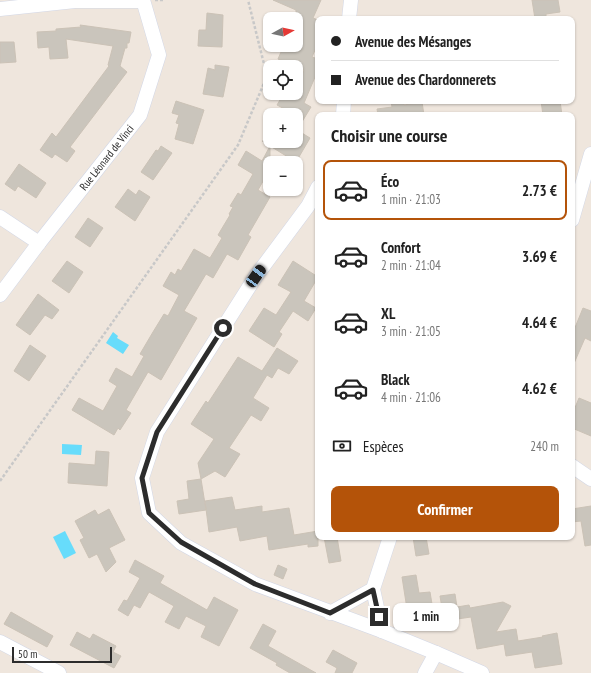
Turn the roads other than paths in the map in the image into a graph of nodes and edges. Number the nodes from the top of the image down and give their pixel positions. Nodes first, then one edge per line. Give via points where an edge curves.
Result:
1 (351, 0) edge
2 (143, 1) edge
3 (0, 9) edge
4 (348, 16) edge
5 (591, 154) edge
6 (313, 209) edge
7 (575, 210) edge
8 (0, 217) edge
9 (39, 243) junction
10 (0, 295) edge
11 (575, 468) edge
12 (591, 479) edge
13 (389, 540) edge
14 (373, 590) junction
15 (330, 613) junction
16 (382, 631) junction
17 (0, 642) edge
18 (436, 652) junction
19 (480, 672) edge
20 (59, 673) edge
21 (425, 673) edge

1 - 4 street
2 - 3 street via 75,1
2 - 9 street, Rue Léonard de Vinci via 158,55 140,115
5 - 7 street
6 - 15 street via 256,276 157,432 142,478 149,513 181,542 255,584
8 - 9 street
9 - 10 street, Rue Léonard de Vinci
11 - 12 street
13 - 14 street
14 - 15 street
14 - 16 street
15 - 16 street
16 - 18 street
17 - 20 street
18 - 19 street
18 - 21 street

